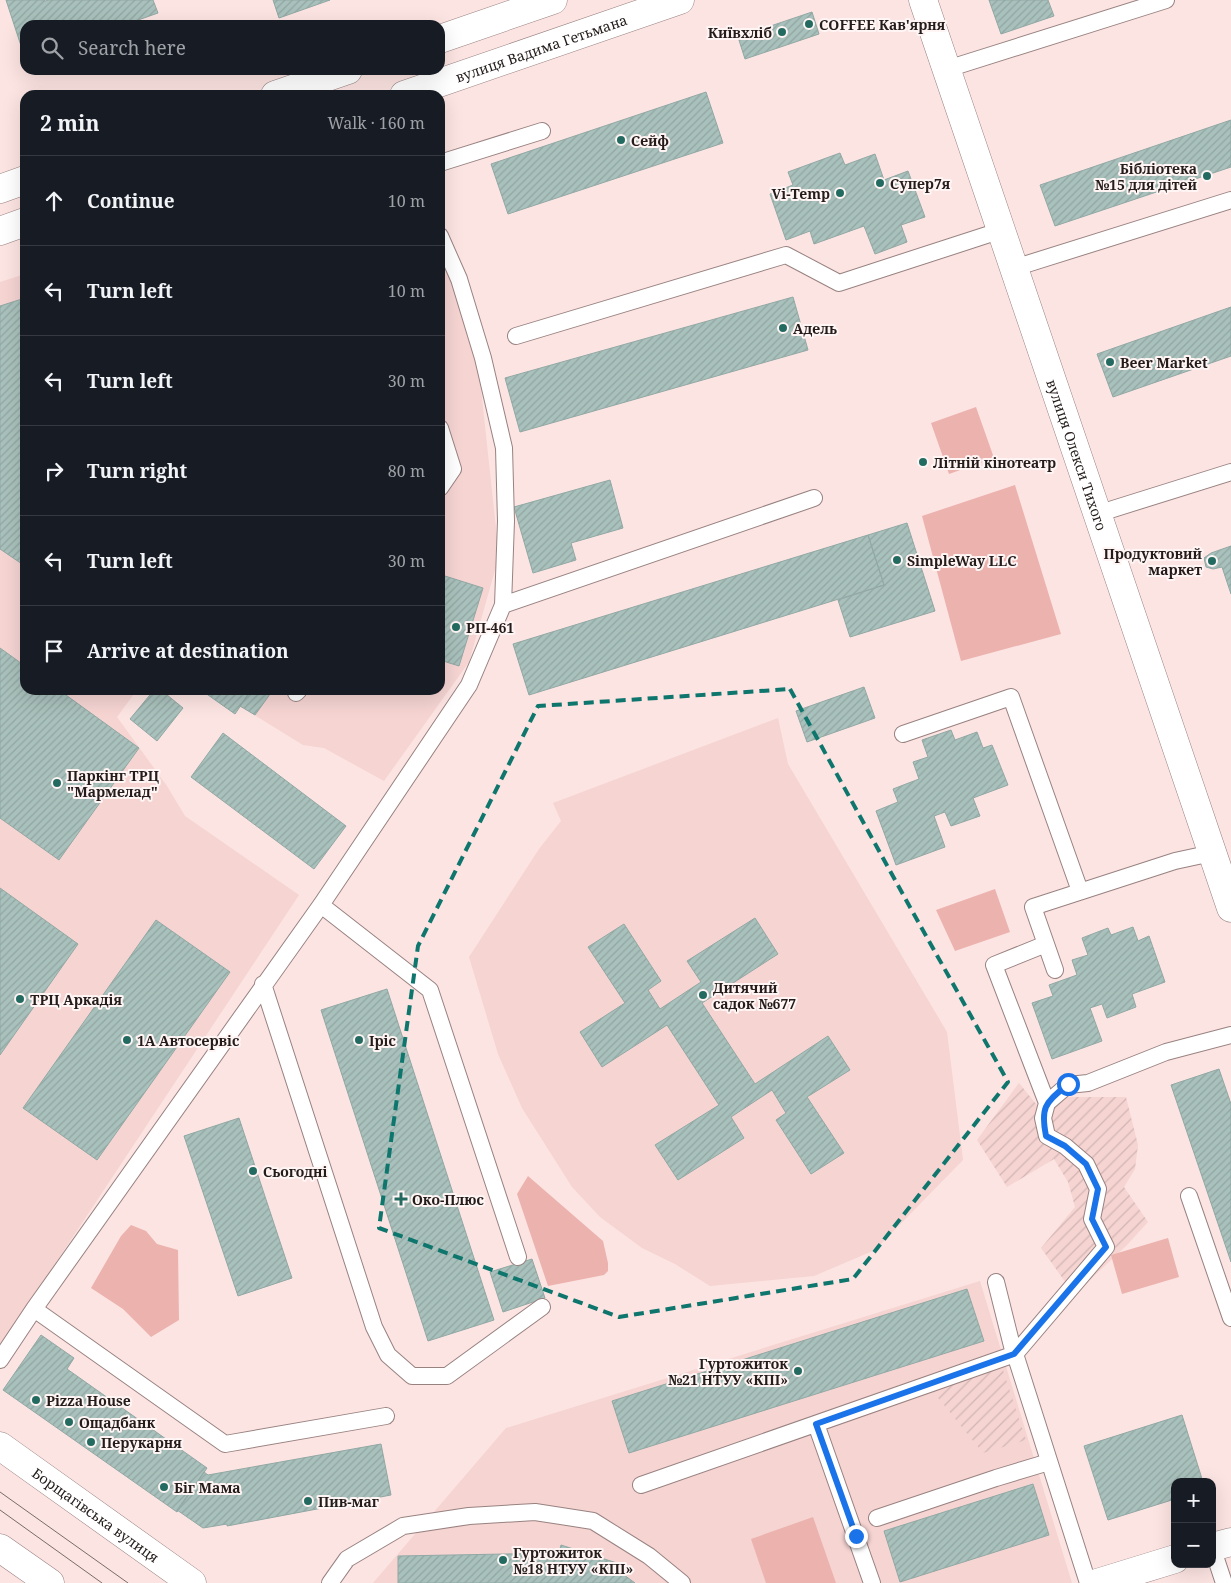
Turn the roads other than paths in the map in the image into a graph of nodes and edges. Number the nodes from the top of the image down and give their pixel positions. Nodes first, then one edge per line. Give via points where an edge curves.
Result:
1 (553, 0) edge
2 (680, 0) edge
3 (923, 0) edge
4 (1166, 0) edge
5 (445, 36) edge
6 (946, 68) junction
7 (333, 75) edge
8 (290, 90) edge
9 (419, 90) edge
10 (542, 132) dead end
11 (445, 161) edge
12 (20, 182) edge
13 (0, 189) edge
14 (1231, 200) edge
15 (20, 224) edge
16 (0, 230) edge
17 (1002, 230) junction
18 (445, 247) edge
19 (1014, 268) junction
20 (516, 336) dead end
21 (445, 444) edge
22 (1231, 472) edge
23 (445, 481) edge
24 (814, 498) dead end
25 (1097, 514) junction
26 (503, 605) junction
27 (903, 734) dead end
28 (1212, 853) junction
29 (1080, 891) junction
30 (321, 905) junction
31 (1231, 908) edge
32 (1046, 944) junction
33 (1056, 970) dead end
34 (263, 984) junction
35 (1231, 1035) edge
36 (1047, 1103) junction
37 (1189, 1196) dead end
38 (518, 1257) dead end
39 (996, 1282) dead end
40 (542, 1307) dead end
41 (34, 1309) junction
42 (1231, 1318) edge
43 (1015, 1354) junction
44 (0, 1360) edge
45 (386, 1416) dead end
46 (816, 1424) junction
47 (0, 1446) edge
48 (1049, 1462) junction
49 (641, 1485) dead end
50 (877, 1518) dead end
51 (1231, 1542) edge
52 (1216, 1547) edge
53 (0, 1548) edge
54 (1171, 1560) edge
55 (1216, 1560) edge
56 (50, 1583) edge
57 (192, 1583) edge
58 (330, 1583) edge
59 (682, 1583) edge
60 (872, 1583) edge
61 (1088, 1583) edge
62 (1097, 1583) edge
63 (1224, 1583) edge

1 - 5 street
2 - 9 street, вулиця Вадима Гетьмана
3 - 6 street, вулиця Олекси Тихого
4 - 6 lane
6 - 17 street, вулиця Олекси Тихого
7 - 8 street
10 - 11 lane
12 - 13 street
14 - 19 lane
15 - 16 street
17 - 19 street, вулиця Олекси Тихого
17 - 20 lane via 839,283 786,255
18 - 26 lane via 459,279 483,358 504,448
19 - 25 street, вулиця Олекси Тихого
21 - 23 lane via 453,469
22 - 25 lane
24 - 26 lane
25 - 28 street, вулиця Олекси Тихого
26 - 30 lane via 469,685
27 - 29 lane via 1012,697
28 - 29 lane via 1175,861
28 - 31 street, вулиця Олекси Тихого
29 - 32 lane via 1033,907
30 - 34 lane
30 - 38 lane via 430,990
32 - 33 lane
32 - 36 lane via 994,965
34 - 40 lane via 374,1327 388,1355 412,1376 447,1376
34 - 41 lane
35 - 36 lane via 1166,1052 1088,1083 1068,1084
36 - 43 lane via 1043,1118 1046,1136 1065,1146 1086,1164 1098,1189 1092,1219 1106,1247
37 - 42 lane
39 - 43 lane
41 - 44 lane
41 - 45 lane via 225,1444
43 - 46 lane
43 - 48 lane
46 - 49 lane
46 - 60 lane
47 - 57 street, Борщагівська вулиця
48 - 50 lane
48 - 61 lane
51 - 52 street
53 - 56 street
54 - 62 street
55 - 63 lane
58 - 59 lane via 347,1559 403,1526 469,1516 535,1512 593,1521 649,1556

